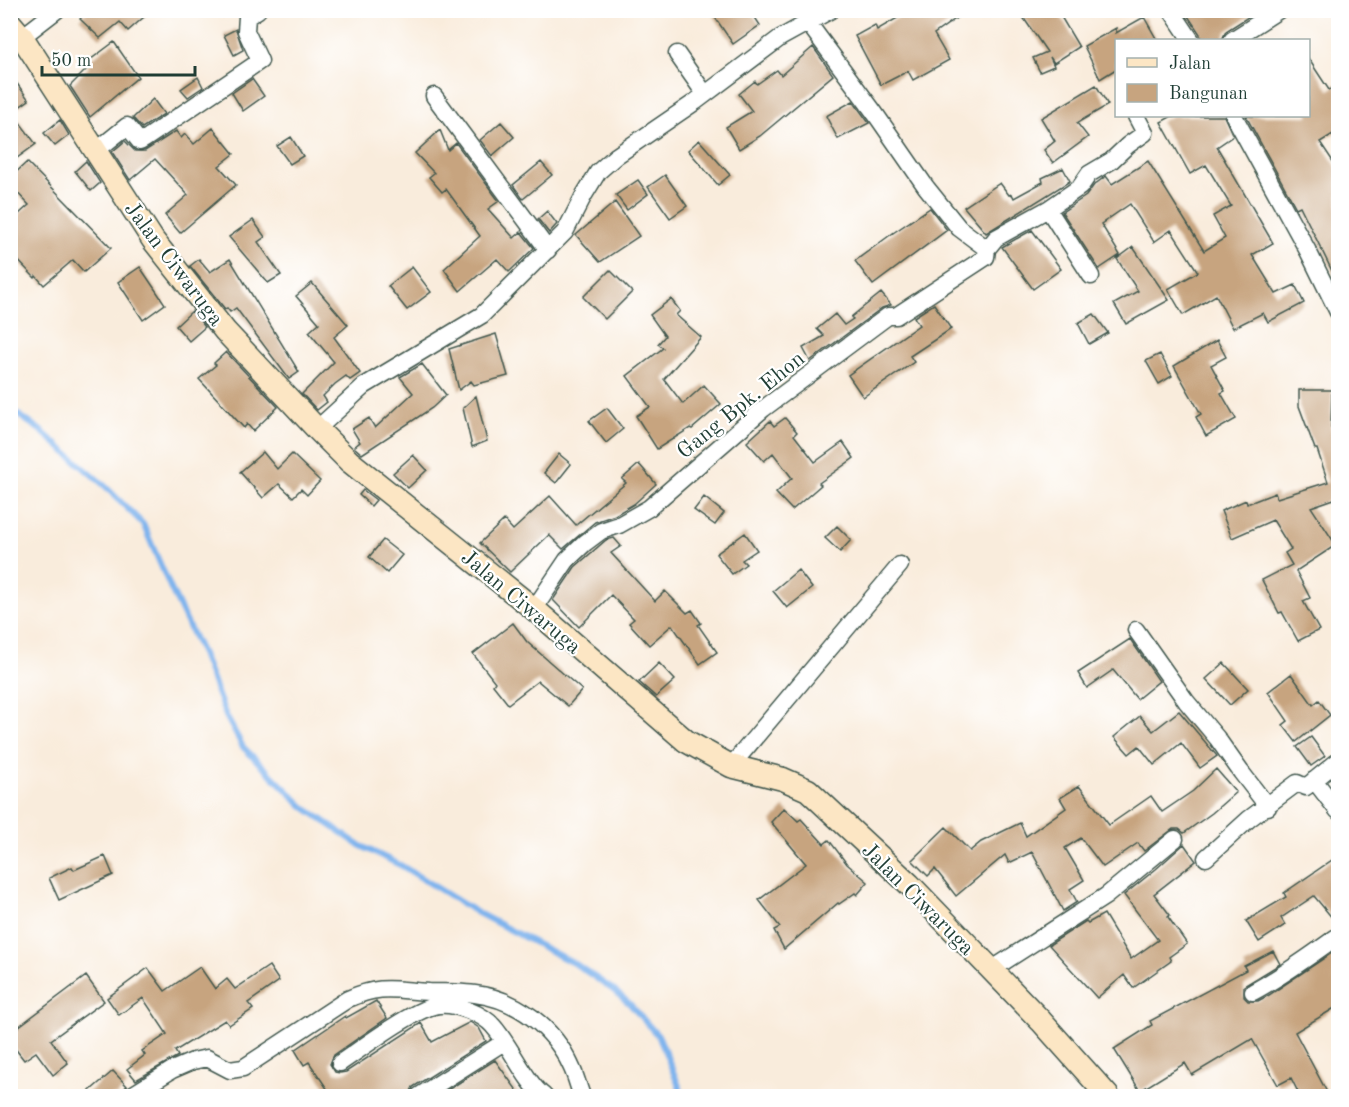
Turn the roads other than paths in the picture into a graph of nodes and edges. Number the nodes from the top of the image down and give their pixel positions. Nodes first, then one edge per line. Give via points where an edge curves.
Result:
1 (57, 10) edge
2 (258, 10) edge
3 (831, 10) edge
4 (1171, 10) edge
5 (1279, 10) edge
6 (809, 24) junction
7 (16, 30) edge
8 (1190, 39) edge
9 (1234, 39) edge
10 (677, 54) dead end
11 (705, 94) junction
12 (434, 96) dead end
13 (1137, 117) edge
14 (1235, 117) edge
15 (96, 151) junction
16 (1048, 209) junction
17 (548, 249) junction
18 (987, 249) junction
19 (1091, 276) dead end
20 (1338, 312) edge
21 (316, 429) junction
22 (900, 565) dead end
23 (534, 609) junction
24 (1136, 630) dead end
25 (1338, 761) edge
26 (730, 766) junction
27 (1314, 780) junction
28 (1268, 807) junction
29 (1338, 811) edge
30 (1175, 839) dead end
31 (1206, 858) dead end
32 (1338, 936) edge
33 (991, 970) junction
34 (1253, 992) dead end
35 (504, 1042) junction
36 (340, 1063) dead end
37 (133, 1096) edge
38 (419, 1096) edge
39 (544, 1096) edge
40 (582, 1096) edge
41 (1108, 1096) edge

1 - 7 street
2 - 15 street via 247,17 246,31 261,61 140,142 127,126
3 - 6 street
4 - 8 street
5 - 9 street
6 - 11 street via 780,38
6 - 18 street via 926,187 959,228
7 - 15 street, Jalan Ciwaruga
10 - 11 street
11 - 17 street via 598,172 565,232
12 - 17 street
13 - 16 street, Gang Bpk. Ehon via 1145,133
14 - 20 street
15 - 21 street, Jalan Ciwaruga via 153,240 225,331
16 - 18 street, Gang Bpk. Ehon via 996,238
16 - 19 street
17 - 21 street via 482,315 364,386
18 - 23 street, Gang Bpk. Ehon via 986,257 971,268 897,316 888,316 763,410 649,508 585,543 567,560
21 - 23 street, Jalan Ciwaruga
22 - 26 street
23 - 26 street, Jalan Ciwaruga via 686,741
24 - 28 street
25 - 27 street
26 - 33 street, Jalan Ciwaruga via 783,778 808,790 909,884
27 - 28 street via 1306,787 1297,783
27 - 29 street
28 - 31 street
30 - 33 street via 1106,896
32 - 34 street via 1283,976
33 - 41 street, Jalan Ciwaruga
35 - 36 street via 493,1025 478,1014 439,1005 417,1012
35 - 38 street
35 - 39 street
37 - 40 street via 193,1060 207,1058 230,1070 243,1068 348,999 389,987 477,994 524,1011 553,1038 571,1065

